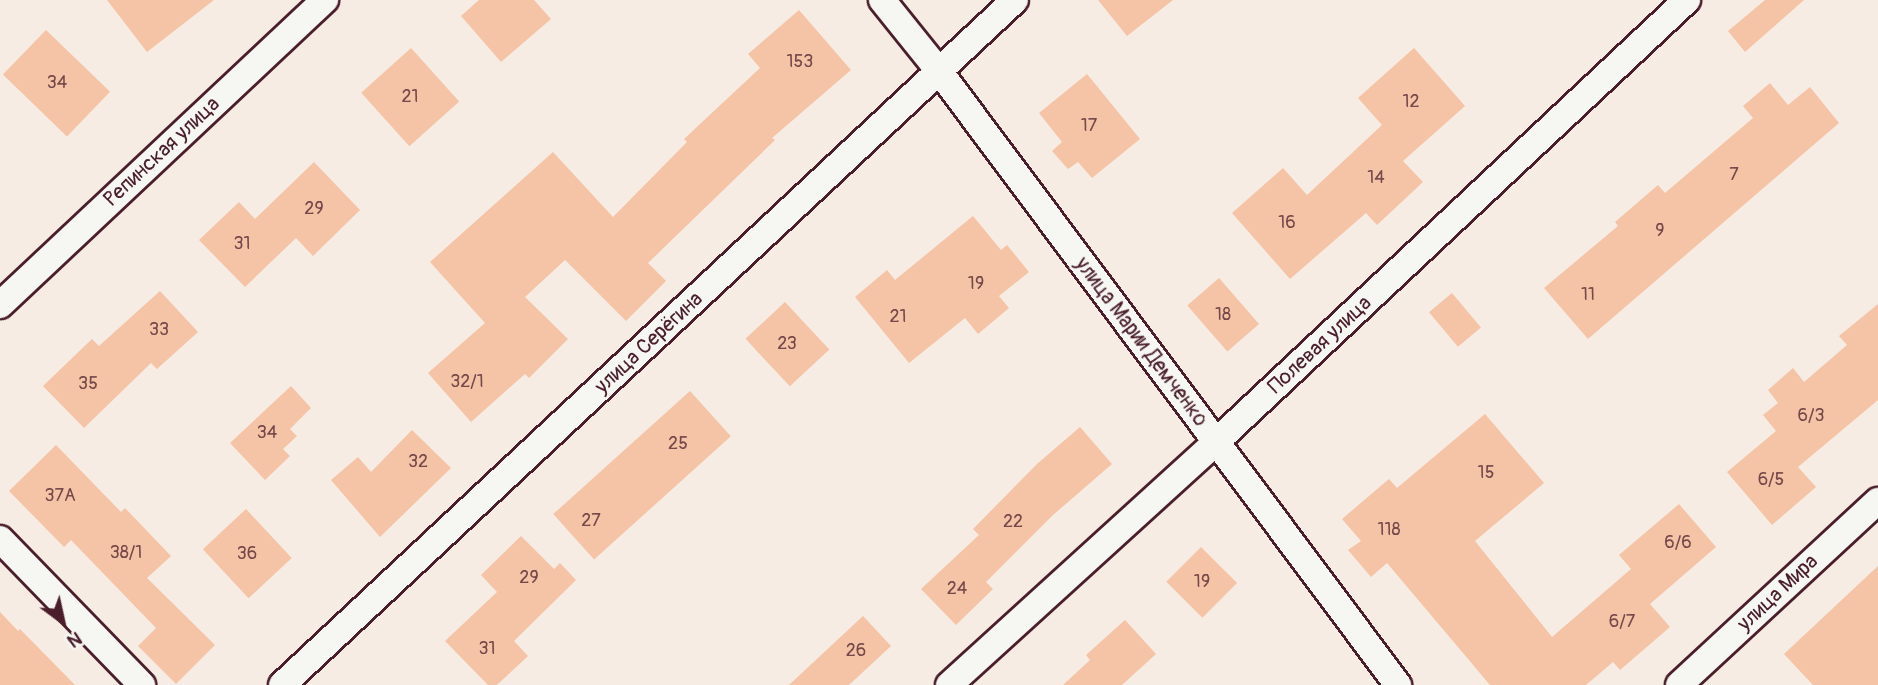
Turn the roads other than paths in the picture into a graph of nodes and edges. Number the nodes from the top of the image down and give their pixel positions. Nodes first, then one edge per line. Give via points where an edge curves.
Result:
1 (325, 0) edge
2 (883, 0) edge
3 (1015, 0) edge
4 (1687, 0) edge
5 (939, 71) junction
6 (0, 305) edge
7 (1216, 442) junction
8 (1878, 501) edge
9 (0, 539) edge
10 (142, 685) edge
11 (282, 685) edge
12 (949, 685) edge
13 (1398, 685) edge
14 (1679, 685) edge

1 - 6 street, Репинская улица
2 - 5 street, улица Марии Демченко
3 - 5 street, улица Серёгина
4 - 7 street, Полевая улица
5 - 7 street, улица Марии Демченко
5 - 11 street, улица Серёгина
7 - 12 street, Полевая улица
7 - 13 street, улица Марии Демченко
8 - 14 street, улица Мира
9 - 10 street

